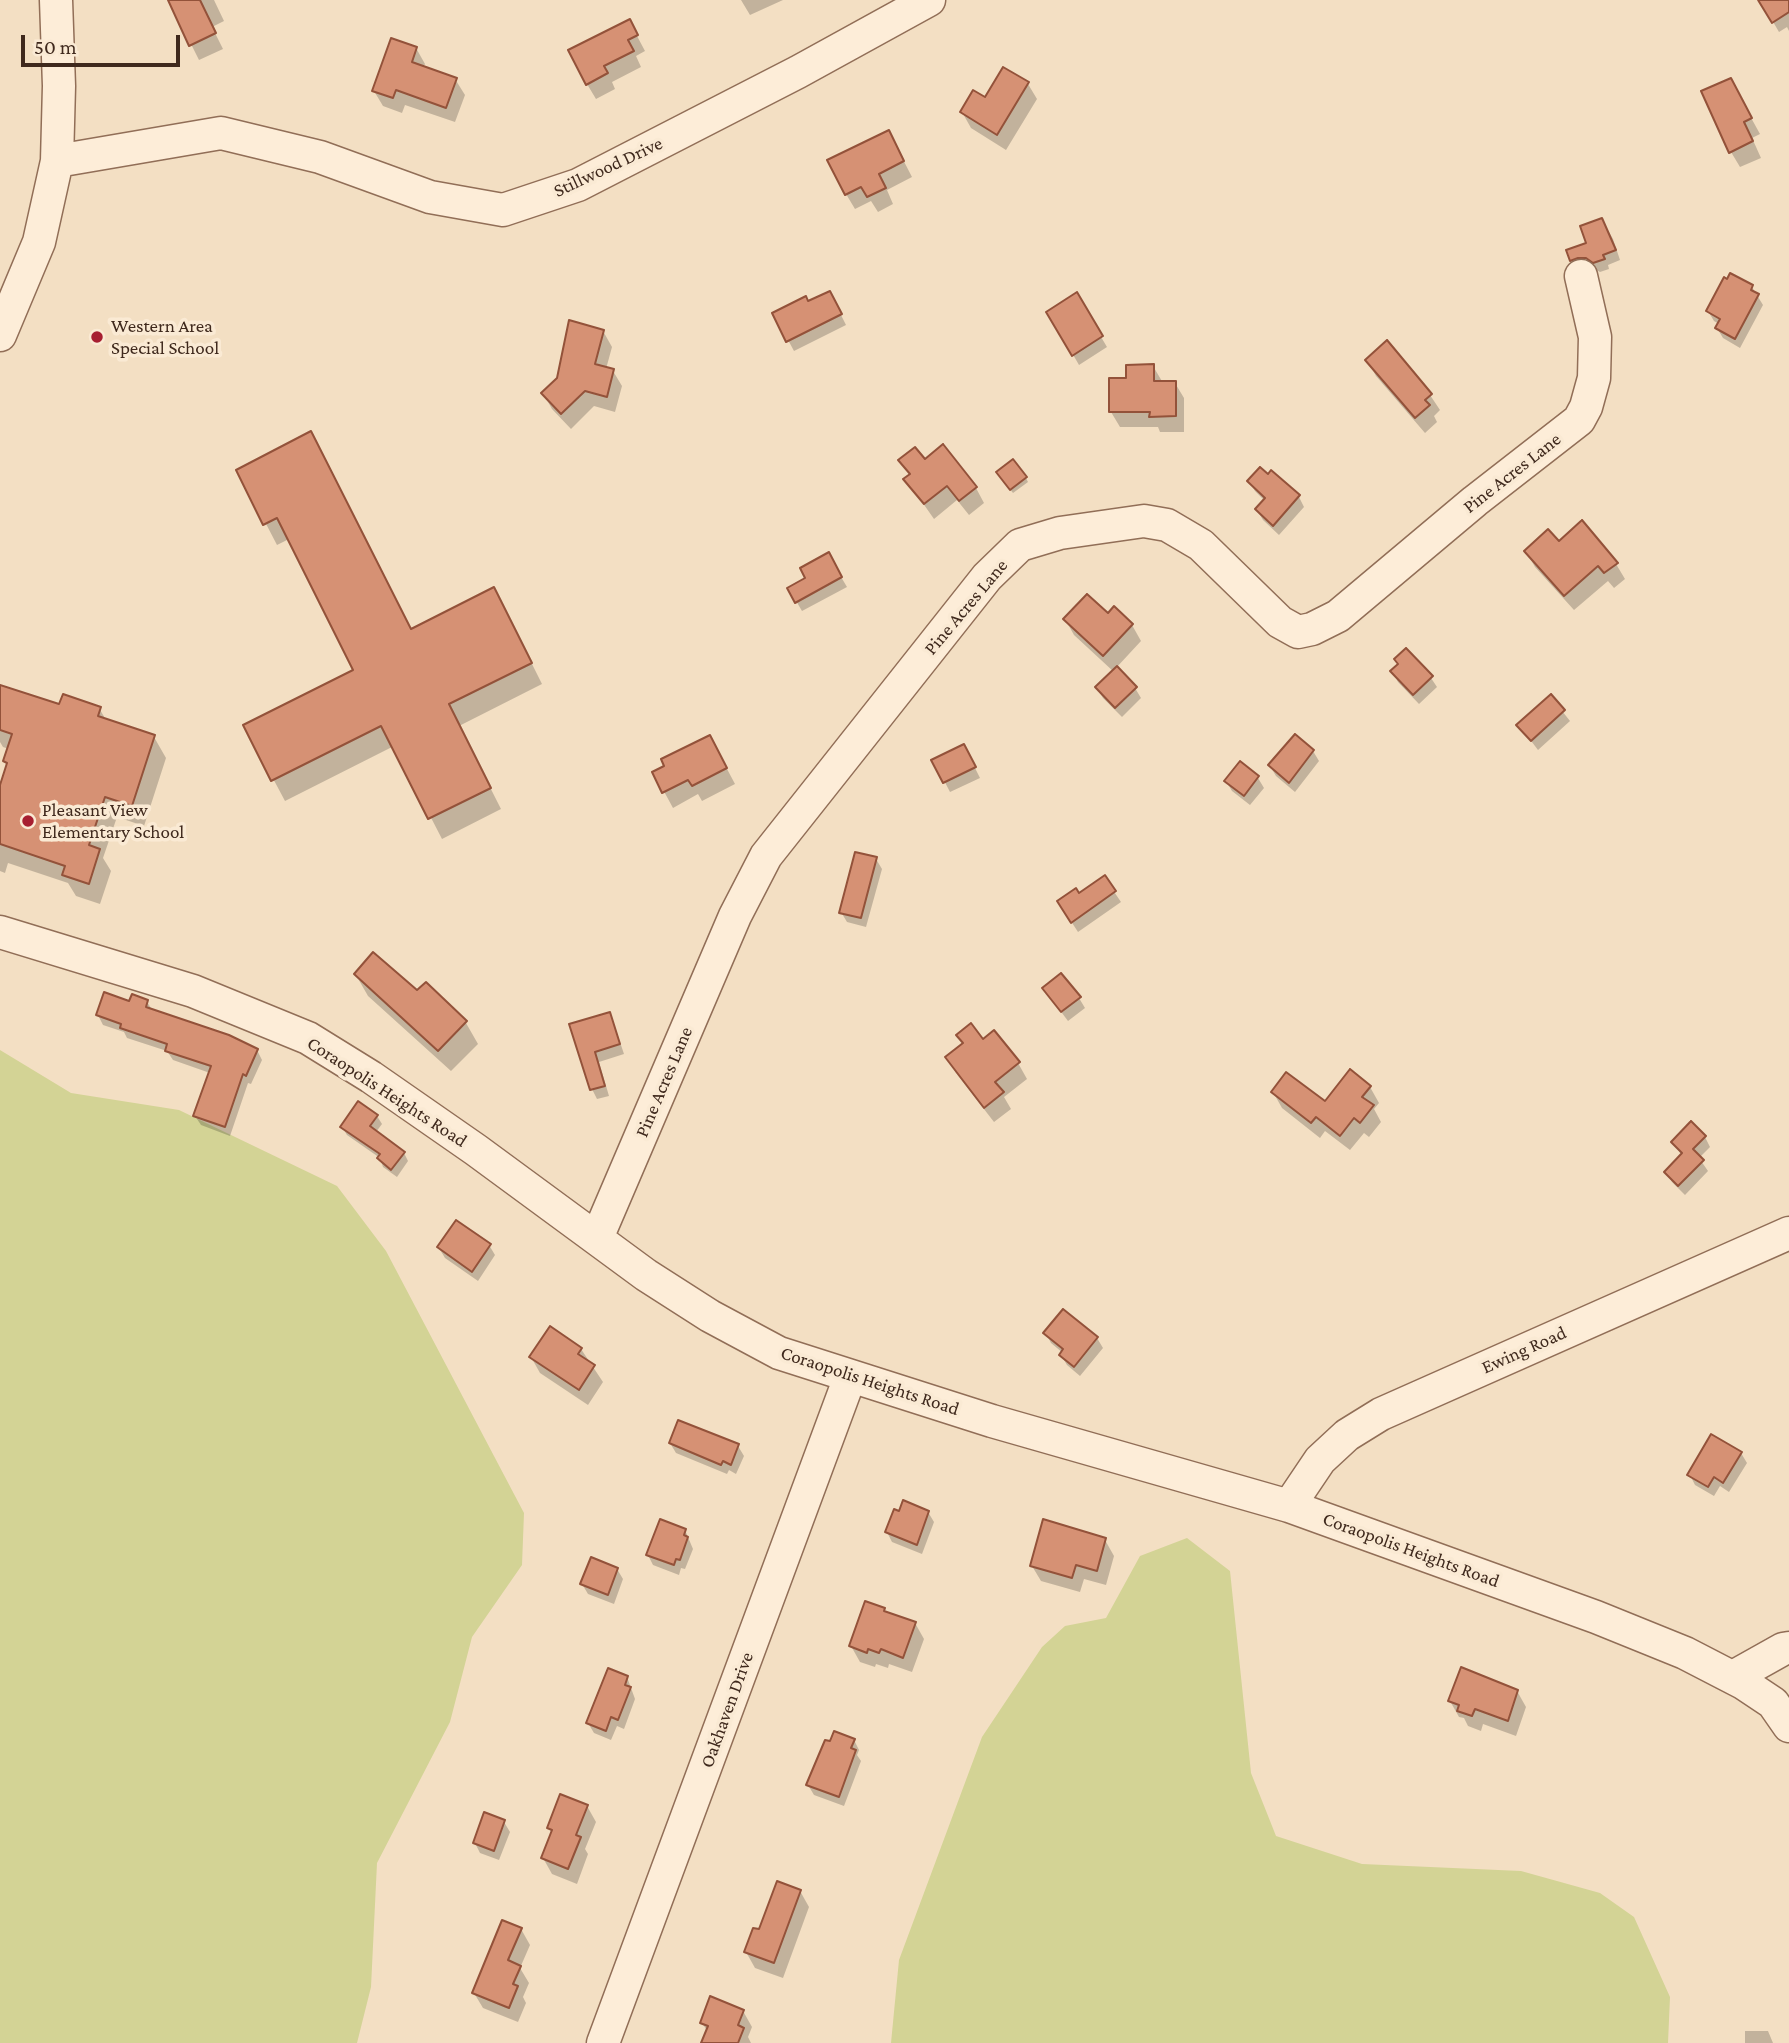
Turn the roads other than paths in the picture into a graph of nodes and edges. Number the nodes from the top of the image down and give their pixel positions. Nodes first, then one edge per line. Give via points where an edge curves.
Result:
1 (56, 0) edge
2 (929, 0) edge
3 (58, 161) junction
4 (1581, 276) dead end
5 (0, 335) edge
6 (0, 932) edge
7 (1789, 1233) edge
8 (597, 1238) junction
9 (850, 1377) junction
10 (1289, 1506) junction
11 (1789, 1648) edge
12 (1732, 1677) junction
13 (1789, 1726) edge
14 (603, 2043) edge

1 - 3 street
2 - 3 street, Stillwood Drive via 578,185 503,210 430,197 320,157 221,133
3 - 5 street via 39,242
4 - 8 street, Pine Acres Lane via 1595,337 1594,378 1579,420 1338,616 1312,629 1298,632 1280,622 1201,545 1167,525 1144,521 1060,533 1020,545 1003,561 766,856 735,916
6 - 8 street, Coraopolis Heights Road via 193,991 308,1038
7 - 10 street, Ewing Road via 1381,1414 1347,1435 1320,1460
8 - 9 street, Coraopolis Heights Road via 710,1316 779,1353
9 - 10 street, Coraopolis Heights Road
9 - 14 street, Oakhaven Drive
10 - 12 street, Coraopolis Heights Road via 1596,1617
11 - 12 street
12 - 13 street, Coraopolis Heights Road via 1773,1703

